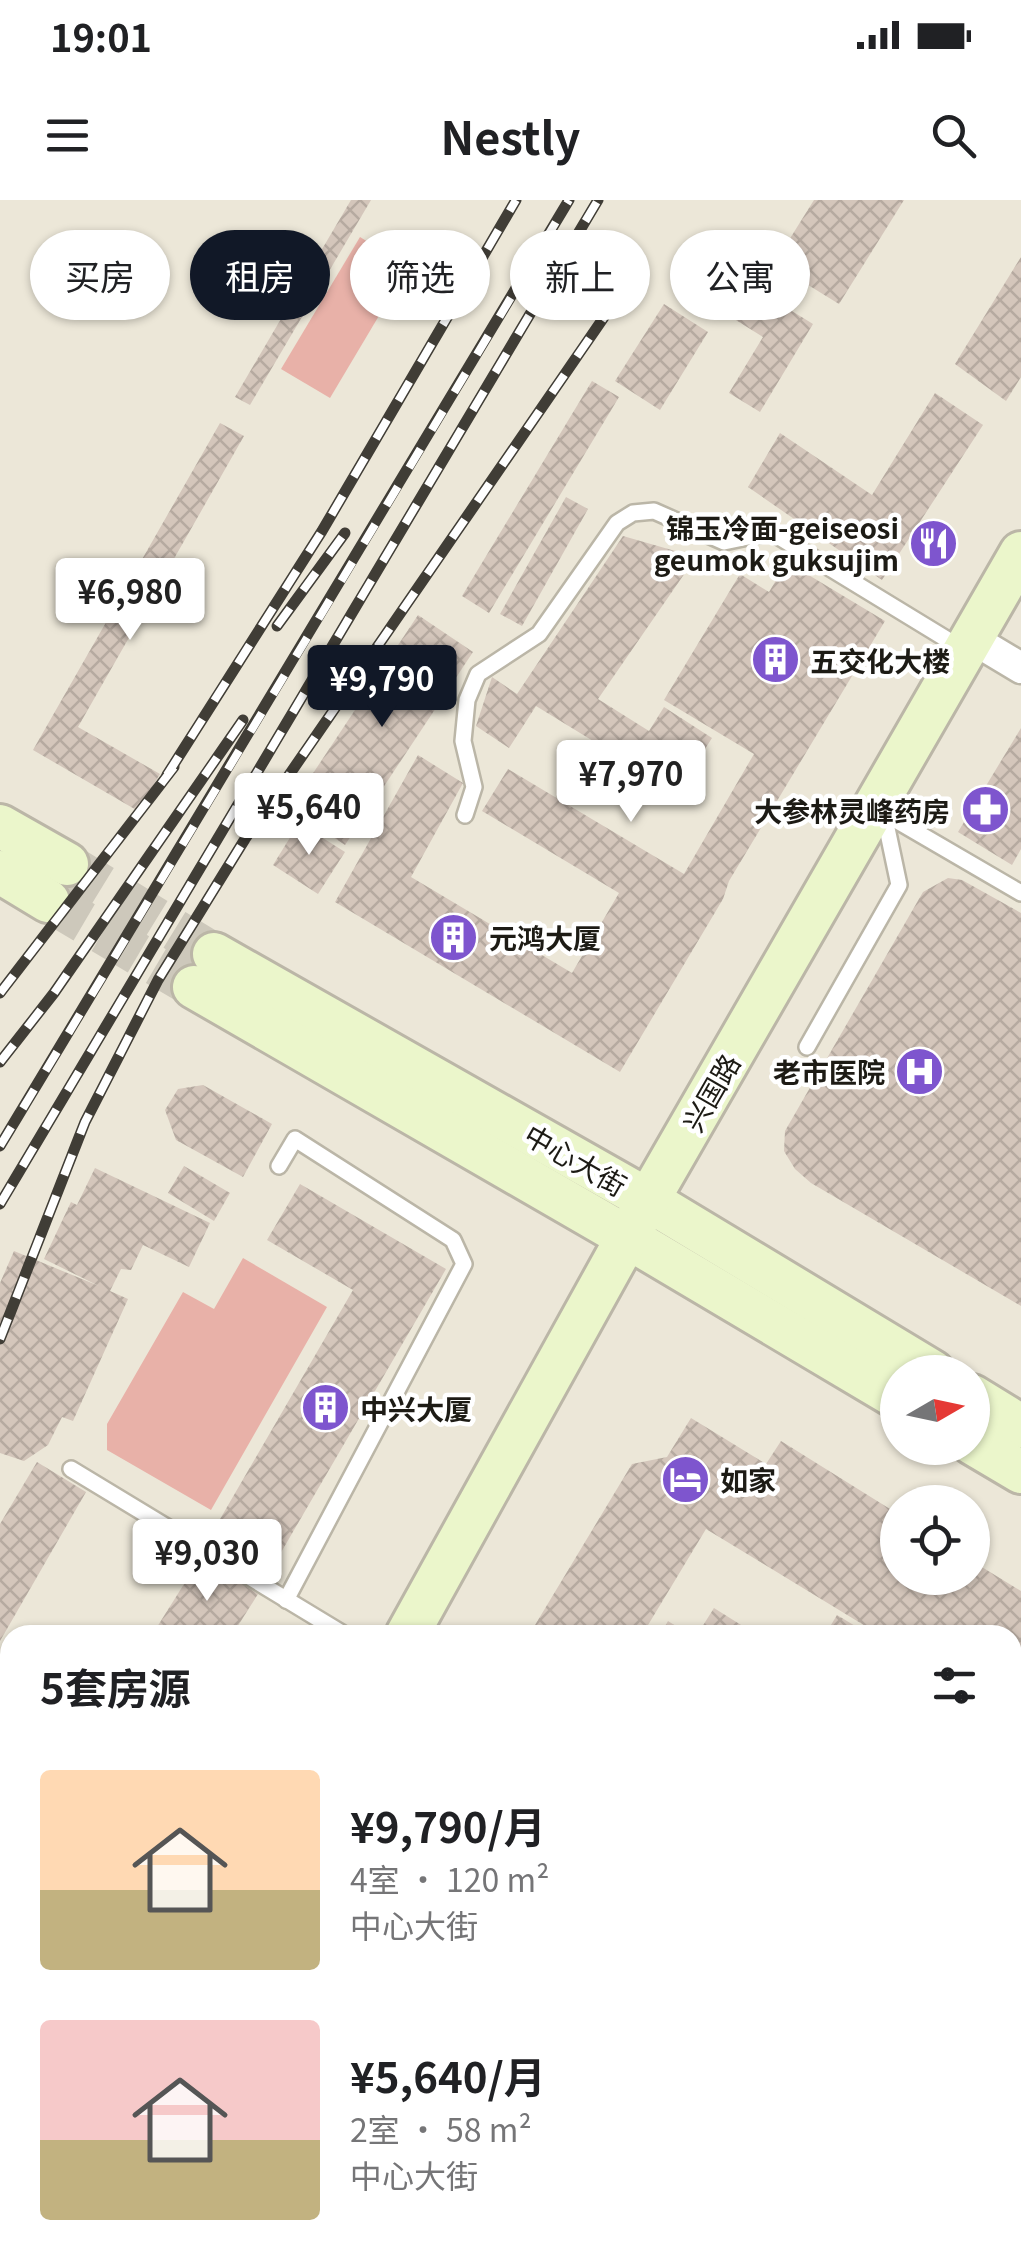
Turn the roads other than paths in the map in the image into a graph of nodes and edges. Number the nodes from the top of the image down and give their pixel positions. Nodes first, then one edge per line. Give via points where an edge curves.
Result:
1 (1021, 553) edge
2 (968, 644) junction
3 (1021, 668) edge
4 (879, 811) junction
5 (465, 815) dead end
6 (0, 826) edge
7 (0, 872) edge
8 (1021, 894) edge
9 (204, 970) tunnel mouth
10 (806, 1048) dead end
11 (279, 1166) dead end
12 (638, 1219) junction
13 (900, 1355) edge
14 (880, 1386) edge
15 (990, 1407) edge
16 (1021, 1426) edge
17 (990, 1454) edge
18 (71, 1469) dead end
19 (1021, 1472) edge
20 (286, 1600) junction
21 (328, 1625) edge
22 (412, 1625) edge

1 - 2 main road, 兴国路
2 - 3 street
2 - 4 main road, 兴国路
2 - 5 lane via 772,532 724,542 654,511 633,514 616,523 540,634 478,674 464,727 474,787
4 - 8 lane
4 - 10 lane via 898,885
4 - 12 main road, 兴国路
6 - 7 main road via 58,882
9 - 12 main road, 中心大街
11 - 20 lane via 294,1139 453,1240 464,1264
12 - 13 main road, 中心大街
12 - 14 main road, 中心大街
12 - 22 main road, 兴国路
15 - 16 main road
17 - 19 main road
18 - 20 lane
20 - 21 lane

